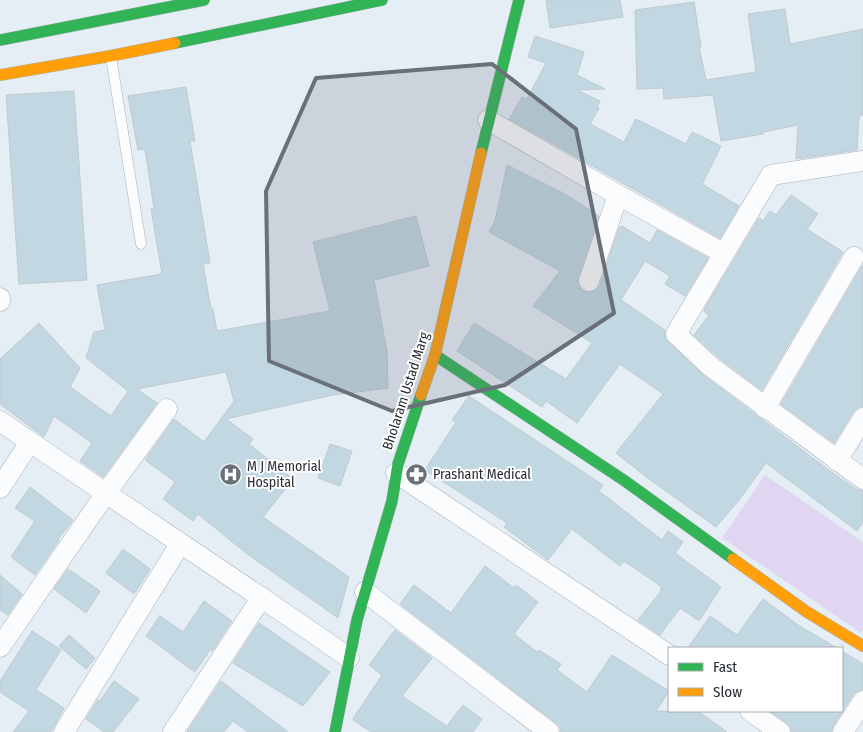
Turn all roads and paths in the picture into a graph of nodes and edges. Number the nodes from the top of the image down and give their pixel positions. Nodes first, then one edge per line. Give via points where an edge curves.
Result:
1 (204, 0) edge
2 (382, 0) edge
3 (519, 0) edge
4 (0, 40) edge
5 (110, 56) junction
6 (0, 75) edge
7 (488, 120) junction
8 (863, 161) edge
9 (618, 195) junction
10 (141, 244) dead end
11 (724, 253) junction
12 (854, 257) dead end
13 (590, 281) dead end
14 (435, 355) junction
15 (765, 408) junction
16 (167, 410) dead end
17 (863, 418) edge
18 (0, 421) edge
19 (30, 442) junction
20 (837, 461) junction
21 (396, 473) junction
22 (863, 480) edge
23 (0, 488) edge
24 (106, 493) junction
25 (180, 544) junction
26 (365, 592) junction
27 (262, 597) junction
28 (863, 646) edge
29 (0, 647) edge
30 (668, 654) edge
31 (349, 658) junction
32 (863, 701) edge
33 (751, 712) edge
34 (341, 729) edge
35 (64, 732) edge
36 (173, 732) edge
37 (549, 732) edge
38 (780, 732) edge
39 (843, 732) edge

1 - 4 street
2 - 5 street
3 - 7 street, Bholaram Ustad Marg
5 - 6 street
5 - 10 lane
7 - 9 street
7 - 14 street, Bholaram Ustad Marg
8 - 11 street via 772,176
9 - 11 street
9 - 13 street
11 - 15 street via 676,334 710,366
12 - 15 street
14 - 21 street, Bholaram Ustad Marg
14 - 28 street via 625,481 807,612
15 - 20 street
16 - 24 street
17 - 20 street
18 - 19 street
19 - 23 street
19 - 24 street
20 - 22 street
21 - 26 street, Bholaram Ustad Marg via 392,501
21 - 30 street
24 - 25 street
24 - 29 street
25 - 27 street
25 - 35 street
26 - 31 street, Bholaram Ustad Marg
26 - 37 street
27 - 31 street
27 - 36 street
31 - 34 street, Bholaram Ustad Marg
32 - 39 street
33 - 38 street

